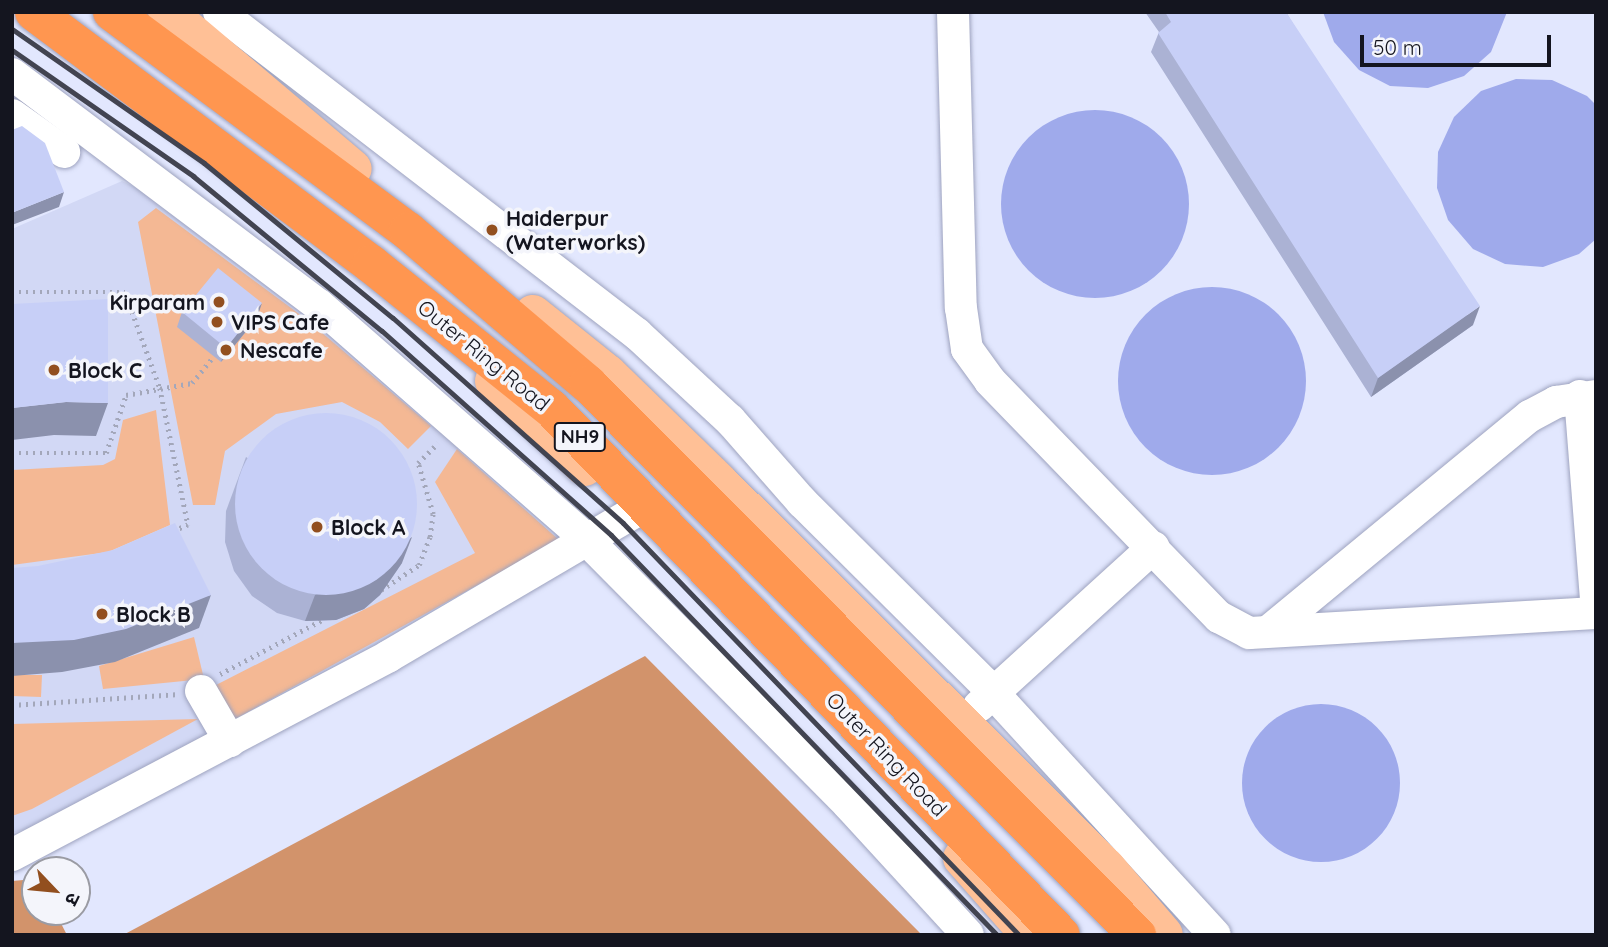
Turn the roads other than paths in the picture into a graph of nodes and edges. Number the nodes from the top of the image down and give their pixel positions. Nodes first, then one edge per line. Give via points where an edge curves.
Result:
1 (14, 12) edge
2 (34, 12) edge
3 (112, 12) edge
4 (167, 12) edge
5 (219, 12) edge
6 (953, 12) edge
7 (12, 74) edge
8 (12, 116) edge
9 (64, 152) dead end
10 (1588, 396) edge
11 (633, 513) junction
12 (586, 539) junction
13 (1154, 547) junction
14 (1596, 601) edge
15 (1596, 613) edge
16 (1270, 630) junction
17 (201, 691) road end
18 (993, 693) junction
19 (961, 722) junction
20 (230, 741) junction
21 (12, 855) edge
22 (968, 935) edge
23 (1030, 935) edge
24 (1061, 935) edge
25 (1136, 935) edge
26 (1164, 935) edge
27 (1216, 935) edge

1 - 11 main road, Outer Ring Road via 335,251 488,376
2 - 24 highway, Outer Ring Road / NH9 via 372,264 551,408
3 - 25 highway, Outer Ring Road / NH9 via 408,231 588,384
4 - 19 main road via 323,146 608,374
5 - 18 street via 637,334 730,420 802,502
6 - 13 street via 961,308 967,349 990,381
7 - 12 street via 319,305
8 - 9 street
10 - 14 street
10 - 16 street via 1556,401 1530,416
11 - 12 street
11 - 23 main road, Outer Ring Road via 678,555
12 - 20 street via 389,656
12 - 22 street via 849,805
13 - 16 street via 1232,628 1249,633
13 - 18 street
15 - 16 street
17 - 20 street
18 - 19 street
18 - 27 street
19 - 26 main road via 1106,867
20 - 21 street

